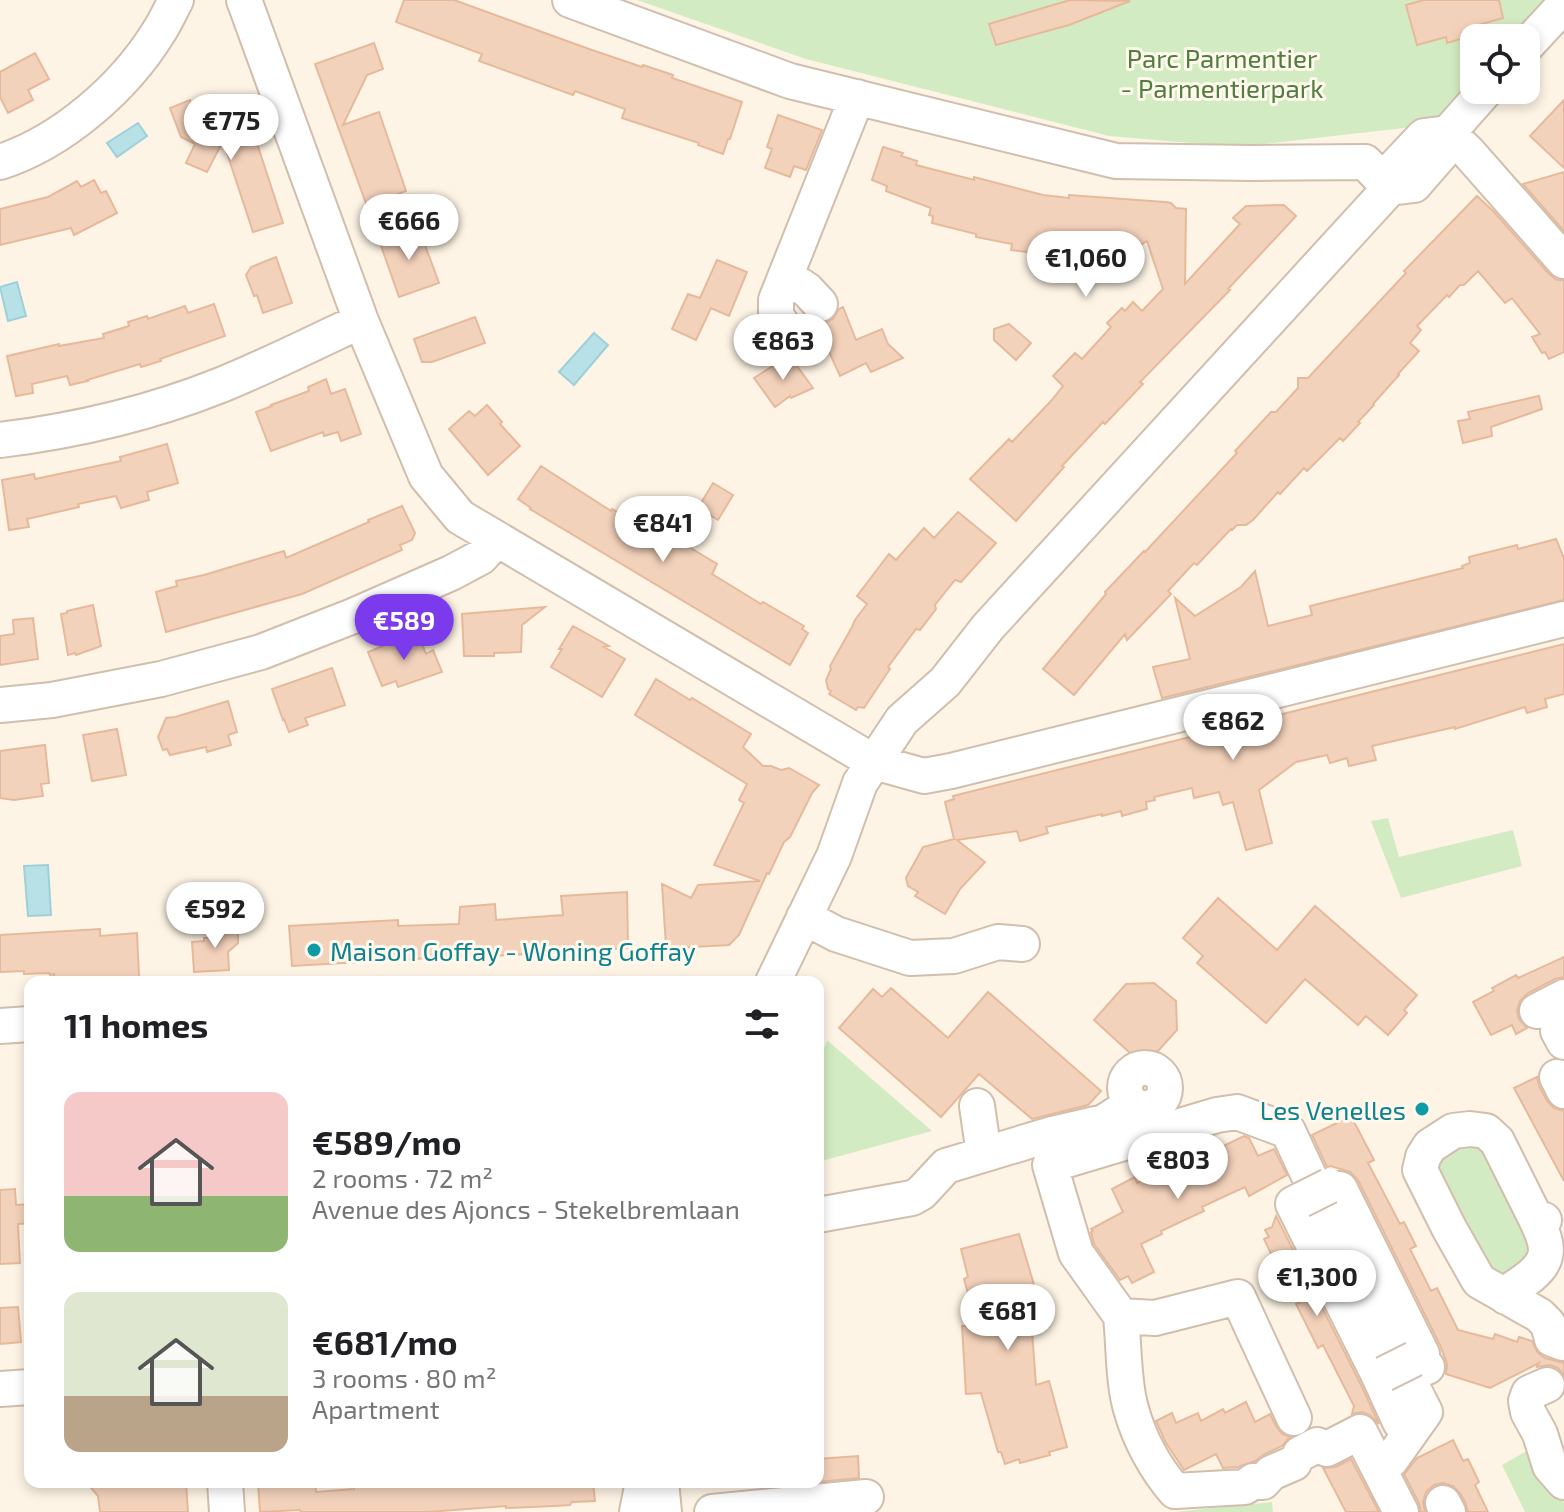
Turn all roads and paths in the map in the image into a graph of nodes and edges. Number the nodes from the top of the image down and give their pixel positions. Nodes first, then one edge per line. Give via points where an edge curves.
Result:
1 (176, 0) edge
2 (244, 0) edge
3 (570, 0) edge
4 (1564, 5) edge
5 (1540, 31) edge
6 (857, 97) junction
7 (1474, 104) edge
8 (1448, 133) junction
9 (0, 162) edge
10 (1390, 188) junction
11 (1564, 261) edge
12 (786, 276) junction
13 (820, 304) dead end
14 (361, 321) junction
15 (795, 346) dead end
16 (0, 440) edge
17 (497, 539) junction
18 (1564, 619) edge
19 (0, 705) edge
20 (886, 766) junction
21 (804, 917) junction
22 (1022, 944) dead end
23 (776, 976) edge
24 (1555, 1012) edge
25 (24, 1024) edge
26 (0, 1026) edge
27 (1564, 1042) edge
28 (1132, 1104) dead end
29 (977, 1106) dead end
30 (1040, 1153) junction
31 (984, 1154) junction
32 (824, 1214) edge
33 (1550, 1222) edge
34 (1506, 1297) junction
35 (1121, 1316) junction
36 (1553, 1365) edge
37 (1407, 1366) junction
38 (24, 1387) edge
39 (0, 1389) edge
40 (1294, 1418) dead end
41 (1380, 1427) junction
42 (1564, 1482) edge
43 (225, 1488) edge
44 (642, 1488) edge
45 (662, 1488) edge
46 (866, 1497) dead end
47 (1436, 1509) edge
48 (227, 1512) edge
49 (637, 1512) edge
50 (664, 1512) edge
51 (712, 1512) edge
52 (1401, 1512) edge

1 - 9 street via 121,82 69,127
2 - 14 street
3 - 6 street via 790,81
4 - 5 street
6 - 10 street via 1116,161 1365,162
6 - 12 street
7 - 8 street
8 - 10 street via 1441,154 1414,185
8 - 11 street
10 - 20 street via 999,616 945,682 902,720
12 - 13 street
12 - 15 street via 776,315
14 - 16 street via 176,400 46,434
14 - 17 street via 426,476 460,517
17 - 19 street via 481,557 451,573 261,652 161,679
17 - 20 street
18 - 20 street via 951,771 924,776
20 - 21 street via 860,783 834,856
21 - 22 street via 836,934 910,958 954,956 998,942
21 - 23 street
24 - 27 street
25 - 26 street
28 - 30 street
29 - 31 street
30 - 31 street
30 - 35 street via 1076,1253
30 - 37 street via 1237,1112 1288,1131 1349,1262
31 - 32 street via 946,1166 912,1198
33 - 34 street via 1547,1255
33 - 34 street via 1486,1131 1453,1131 1423,1157 1420,1170 1479,1281
34 - 36 street via 1548,1324
35 - 40 street via 1155,1318 1238,1297
35 - 41 street via 1130,1407 1162,1476 1175,1491 1245,1487 1263,1482 1302,1456 1318,1467
36 - 42 street via 1526,1401 1550,1466
37 - 37 street via 1293,1204 1336,1182 1422,1354
37 - 41 street via 1425,1412
38 - 39 street
41 - 47 street
41 - 52 street
43 - 48 street
44 - 49 street
45 - 50 street
46 - 51 street

